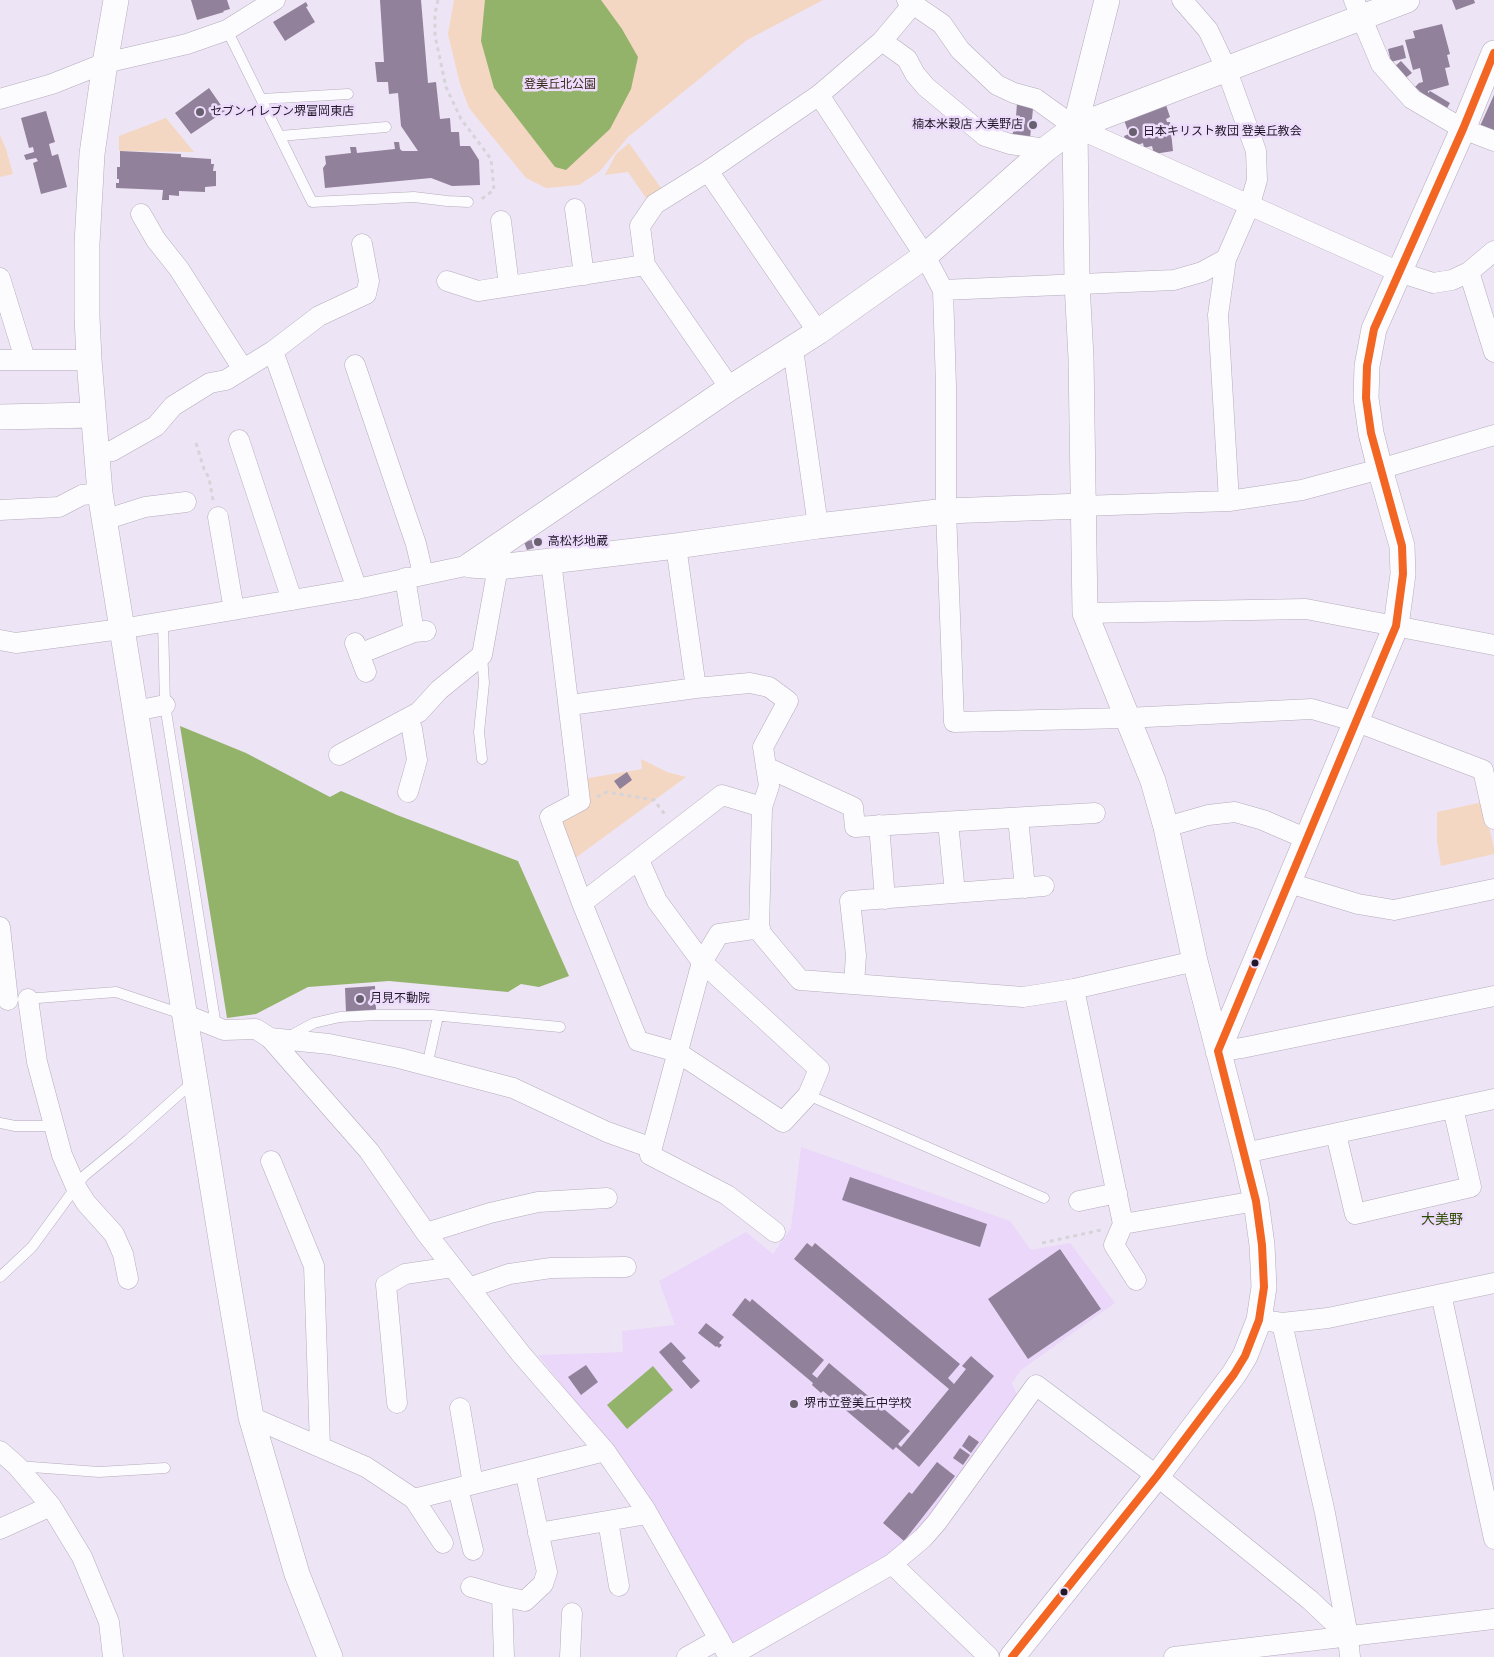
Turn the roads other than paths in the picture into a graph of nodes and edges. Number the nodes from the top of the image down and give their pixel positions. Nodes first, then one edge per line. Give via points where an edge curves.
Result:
1 (116, 0) edge
2 (275, 0) edge
3 (1107, 0) edge
4 (1182, 0) edge
5 (1407, 0) edge
6 (910, 2) edge
7 (1357, 9) edge
8 (227, 30) junction
9 (882, 41) junction
10 (1494, 53) edge
11 (105, 63) junction
12 (1226, 68) junction
13 (348, 94) dead end
14 (819, 95) junction
15 (0, 99) edge
16 (262, 100) junction
17 (386, 127) dead end
18 (1075, 127) junction
19 (1462, 129) junction
20 (280, 136) junction
21 (1494, 141) edge
22 (1046, 149) junction
23 (708, 171) junction
24 (468, 202) road end
25 (1250, 204) junction
26 (575, 210) dead end
27 (141, 214) dead end
28 (501, 221) dead end
29 (362, 244) dead end
30 (1494, 251) edge
31 (925, 256) junction
32 (1226, 259) junction
33 (645, 265) junction
34 (1399, 272) junction
35 (1469, 272) junction
36 (584, 275) junction
37 (0, 278) edge
38 (447, 281) dead end
39 (1077, 283) junction
40 (509, 286) junction
41 (943, 290) junction
42 (818, 332) junction
43 (793, 348) junction
44 (273, 350) junction
45 (1494, 352) edge
46 (25, 359) junction
47 (0, 360) edge
48 (89, 360) junction
49 (243, 369) junction
50 (364, 373) dead end
51 (730, 388) junction
52 (93, 415) junction
53 (0, 417) edge
54 (1494, 435) edge
55 (239, 440) dead end
56 (96, 453) junction
57 (1380, 469) junction
58 (100, 493) junction
59 (1229, 501) junction
60 (186, 502) dead end
61 (1082, 506) junction
62 (0, 510) edge
63 (946, 511) junction
64 (218, 517) road end
65 (104, 520) junction
66 (818, 526) junction
67 (676, 546) junction
68 (551, 561) junction
69 (470, 565) junction
70 (498, 566) junction
71 (414, 576) junction
72 (358, 589) junction
73 (292, 600) junction
74 (234, 610) junction
75 (1085, 613) junction
76 (163, 622) junction
77 (1396, 626) junction
78 (121, 629) junction
79 (0, 640) edge
80 (1494, 644) edge
81 (482, 655) junction
82 (360, 656) dead end
83 (696, 688) junction
84 (165, 705) junction
85 (570, 705) junction
86 (135, 711) junction
87 (1126, 718) junction
88 (408, 719) junction
89 (1357, 722) junction
90 (340, 755) dead end
91 (482, 759) dead end
92 (766, 768) junction
93 (1489, 768) edge
94 (408, 792) dead end
95 (762, 807) junction
96 (1095, 814) dead end
97 (1018, 818) junction
98 (1494, 819) edge
99 (948, 822) junction
100 (879, 825) junction
101 (1166, 827) junction
102 (1307, 839) junction
103 (639, 860) junction
104 (1289, 883) junction
105 (1494, 889) edge
106 (955, 893) junction
107 (885, 899) junction
108 (582, 903) junction
109 (0, 927) edge
110 (760, 928) junction
111 (1195, 961) junction
112 (702, 962) junction
113 (854, 984) junction
114 (1074, 989) junction
115 (1494, 996) edge
116 (28, 999) junction
117 (4, 1000) edge
118 (186, 1015) junction
119 (438, 1016) junction
120 (216, 1026) junction
121 (560, 1027) dead end
122 (276, 1039) junction
123 (1218, 1051) junction
124 (677, 1052) junction
125 (427, 1066) junction
126 (196, 1080) junction
127 (808, 1094) junction
128 (1494, 1098) edge
129 (1453, 1108) junction
130 (0, 1123) edge
131 (55, 1126) junction
132 (1336, 1134) junction
133 (652, 1148) junction
134 (1245, 1154) junction
135 (271, 1162) dead end
136 (76, 1187) junction
137 (1117, 1193) junction
138 (607, 1198) dead end
139 (1044, 1198) dead end
140 (1079, 1201) dead end
141 (1256, 1202) junction
142 (1124, 1224) junction
143 (775, 1232) dead end
144 (426, 1233) junction
145 (626, 1267) dead end
146 (453, 1268) junction
147 (0, 1277) edge
148 (128, 1279) dead end
149 (1136, 1280) dead end
150 (1494, 1283) edge
151 (469, 1288) junction
152 (1442, 1294) junction
153 (1271, 1321) junction
154 (397, 1403) dead end
155 (460, 1408) dead end
156 (252, 1417) junction
157 (320, 1447) junction
158 (606, 1451) junction
159 (0, 1452) edge
160 (17, 1466) junction
161 (166, 1468) dead end
162 (525, 1472) junction
163 (1157, 1476) junction
164 (466, 1486) junction
165 (414, 1499) junction
166 (51, 1506) junction
167 (647, 1514) junction
168 (608, 1521) junction
169 (0, 1529) edge
170 (538, 1533) junction
171 (1494, 1539) edge
172 (444, 1543) dead end
173 (473, 1550) dead end
174 (892, 1564) junction
175 (619, 1586) dead end
176 (471, 1587) dead end
177 (502, 1596) junction
178 (572, 1613) dead end
179 (1494, 1619) edge
180 (1348, 1636) junction
181 (719, 1639) junction
182 (113, 1657) edge
183 (330, 1657) edge
184 (504, 1657) edge
185 (570, 1657) edge
186 (688, 1657) edge
187 (729, 1657) edge
188 (989, 1657) edge
189 (1012, 1657) edge
190 (1174, 1657) edge
191 (1350, 1657) edge

1 - 11 street
2 - 8 street
3 - 18 street
4 - 12 street via 1208,30
5 - 7 street
6 - 9 street
6 - 18 street via 942,24 960,50 997,85 1036,99
7 - 12 street
7 - 19 street via 1381,64 1412,99
8 - 11 street via 187,44
8 - 16 lane
9 - 14 street
9 - 22 street via 907,59 926,87 985,136 1010,144
10 - 19 street
11 - 15 street via 52,84
11 - 48 street via 92,154 87,244
12 - 18 street
12 - 25 street via 1256,151 1257,180
13 - 16 lane
14 - 23 street
14 - 31 street
16 - 20 lane
17 - 20 lane
18 - 22 street
18 - 25 street
18 - 39 street
19 - 21 street
19 - 34 street
20 - 24 lane via 312,202 414,196
22 - 31 street
23 - 33 street via 655,204 640,226
23 - 42 street
25 - 32 street
25 - 34 street
26 - 36 street
27 - 49 street
28 - 40 street
29 - 44 street via 369,281 366,294 319,316
30 - 35 street
31 - 41 street
31 - 42 street
32 - 39 street via 1202,272 1174,280
32 - 59 street via 1218,314
33 - 36 street
33 - 51 street
34 - 35 street via 1433,283 1452,280
34 - 57 street via 1374,329 1367,366 1366,398
35 - 45 street
36 - 40 street
37 - 46 street
38 - 40 street via 478,291
39 - 41 street
39 - 61 street
41 - 63 street
42 - 43 street
43 - 51 street
43 - 66 street
44 - 49 street
44 - 72 street
46 - 47 street
46 - 48 street
48 - 52 street
49 - 56 street via 226,380 210,383 173,406 156,426 112,451
50 - 71 street via 395,455 416,544
51 - 69 street
52 - 53 street
52 - 56 street
54 - 57 street
55 - 73 street via 260,476
56 - 58 street
57 - 59 street via 1302,490
57 - 77 street via 1402,546 1403,574
58 - 62 street via 82,495 59,507
58 - 65 street
59 - 61 street
60 - 65 street via 145,507
61 - 63 street
61 - 75 street
63 - 66 street
63 - 87 street via 954,722
64 - 74 street
65 - 78 street
66 - 67 street
67 - 68 street
67 - 83 street
68 - 70 street
68 - 85 street
69 - 70 street
69 - 71 street
70 - 81 street
71 - 72 street
71 - 82 street via 420,631
72 - 73 street
73 - 74 street
74 - 76 street
75 - 77 street via 1306,609
75 - 87 street
76 - 78 street
76 - 84 lane
77 - 80 street
77 - 89 street
78 - 79 street via 16,642
78 - 86 street
81 - 88 street
81 - 91 lane via 484,683 478,732
83 - 85 street
83 - 92 street via 750,683 769,687 788,701 764,747
84 - 86 street
84 - 120 lane
85 - 108 street via 580,801 550,817
86 - 118 street
87 - 89 street via 1312,709
87 - 101 street via 1153,781
88 - 90 street
88 - 94 street via 417,760
89 - 93 street
89 - 102 street
92 - 95 street via 769,786
92 - 100 street via 853,807 855,827
93 - 98 street
95 - 103 street via 722,795
95 - 110 street
96 - 97 street
97 - 99 street
97 - 106 street via 1034,887
99 - 100 street
99 - 106 street
100 - 107 street
101 - 102 street via 1208,815 1235,812
101 - 111 street
102 - 104 street
103 - 108 street
103 - 112 street via 657,900
104 - 105 street via 1358,904 1394,910
104 - 123 street
106 - 107 street
107 - 113 street via 850,901 856,955
108 - 124 street via 638,1041
109 - 117 street
110 - 112 street via 719,934
110 - 113 street via 759,931 800,980
111 - 114 street
111 - 123 street
112 - 124 street
112 - 127 street via 819,1069
113 - 114 street via 1023,998
114 - 137 street
115 - 123 street
116 - 117 lane
116 - 118 lane via 116,992
116 - 131 street via 37,1062
118 - 120 street
118 - 126 street
119 - 121 lane
119 - 122 lane via 340,1017
119 - 125 lane
120 - 122 street via 224,1030 256,1029
122 - 125 street via 329,1044
122 - 144 street via 369,1151
123 - 134 street
124 - 127 street via 783,1122
124 - 133 street
125 - 133 street via 513,1088 607,1132
126 - 136 lane via 84,1176
126 - 156 street
127 - 139 lane
128 - 129 street
129 - 132 street
129 - 132 street via 1471,1186 1355,1214
130 - 131 lane
131 - 136 street via 62,1155
132 - 134 street
133 - 143 street via 650,1155 727,1195
134 - 141 street
135 - 157 street via 314,1266
136 - 147 lane via 32,1247
136 - 148 street via 114,1234 123,1254
137 - 140 street
137 - 142 street
138 - 144 street via 538,1202
141 - 142 street
141 - 153 street via 1264,1287
142 - 149 street via 1114,1245
144 - 146 street
145 - 151 street via 551,1268 509,1274
146 - 151 street
146 - 154 street via 405,1274 386,1285
150 - 152 street
151 - 158 street via 521,1354
152 - 153 street via 1328,1318
152 - 171 street
153 - 163 street
153 - 180 street via 1325,1513
155 - 164 street
156 - 157 street
156 - 183 street via 298,1574
157 - 165 street via 366,1468
158 - 162 street
158 - 167 street
159 - 160 street
160 - 161 lane via 99,1472
160 - 166 street
162 - 164 street
162 - 170 street
163 - 174 street via 1036,1385 937,1522
163 - 180 street via 1310,1600
163 - 189 street
164 - 165 street
164 - 173 street
165 - 172 street
166 - 169 street
166 - 182 street via 82,1556 109,1622
167 - 168 street
167 - 181 street
168 - 170 street
168 - 175 street
170 - 177 street via 547,1572 543,1584 525,1601
174 - 187 street
174 - 188 street
176 - 177 street
177 - 184 street
178 - 185 street
179 - 180 street
180 - 190 street
180 - 191 street
181 - 186 street
181 - 187 street

